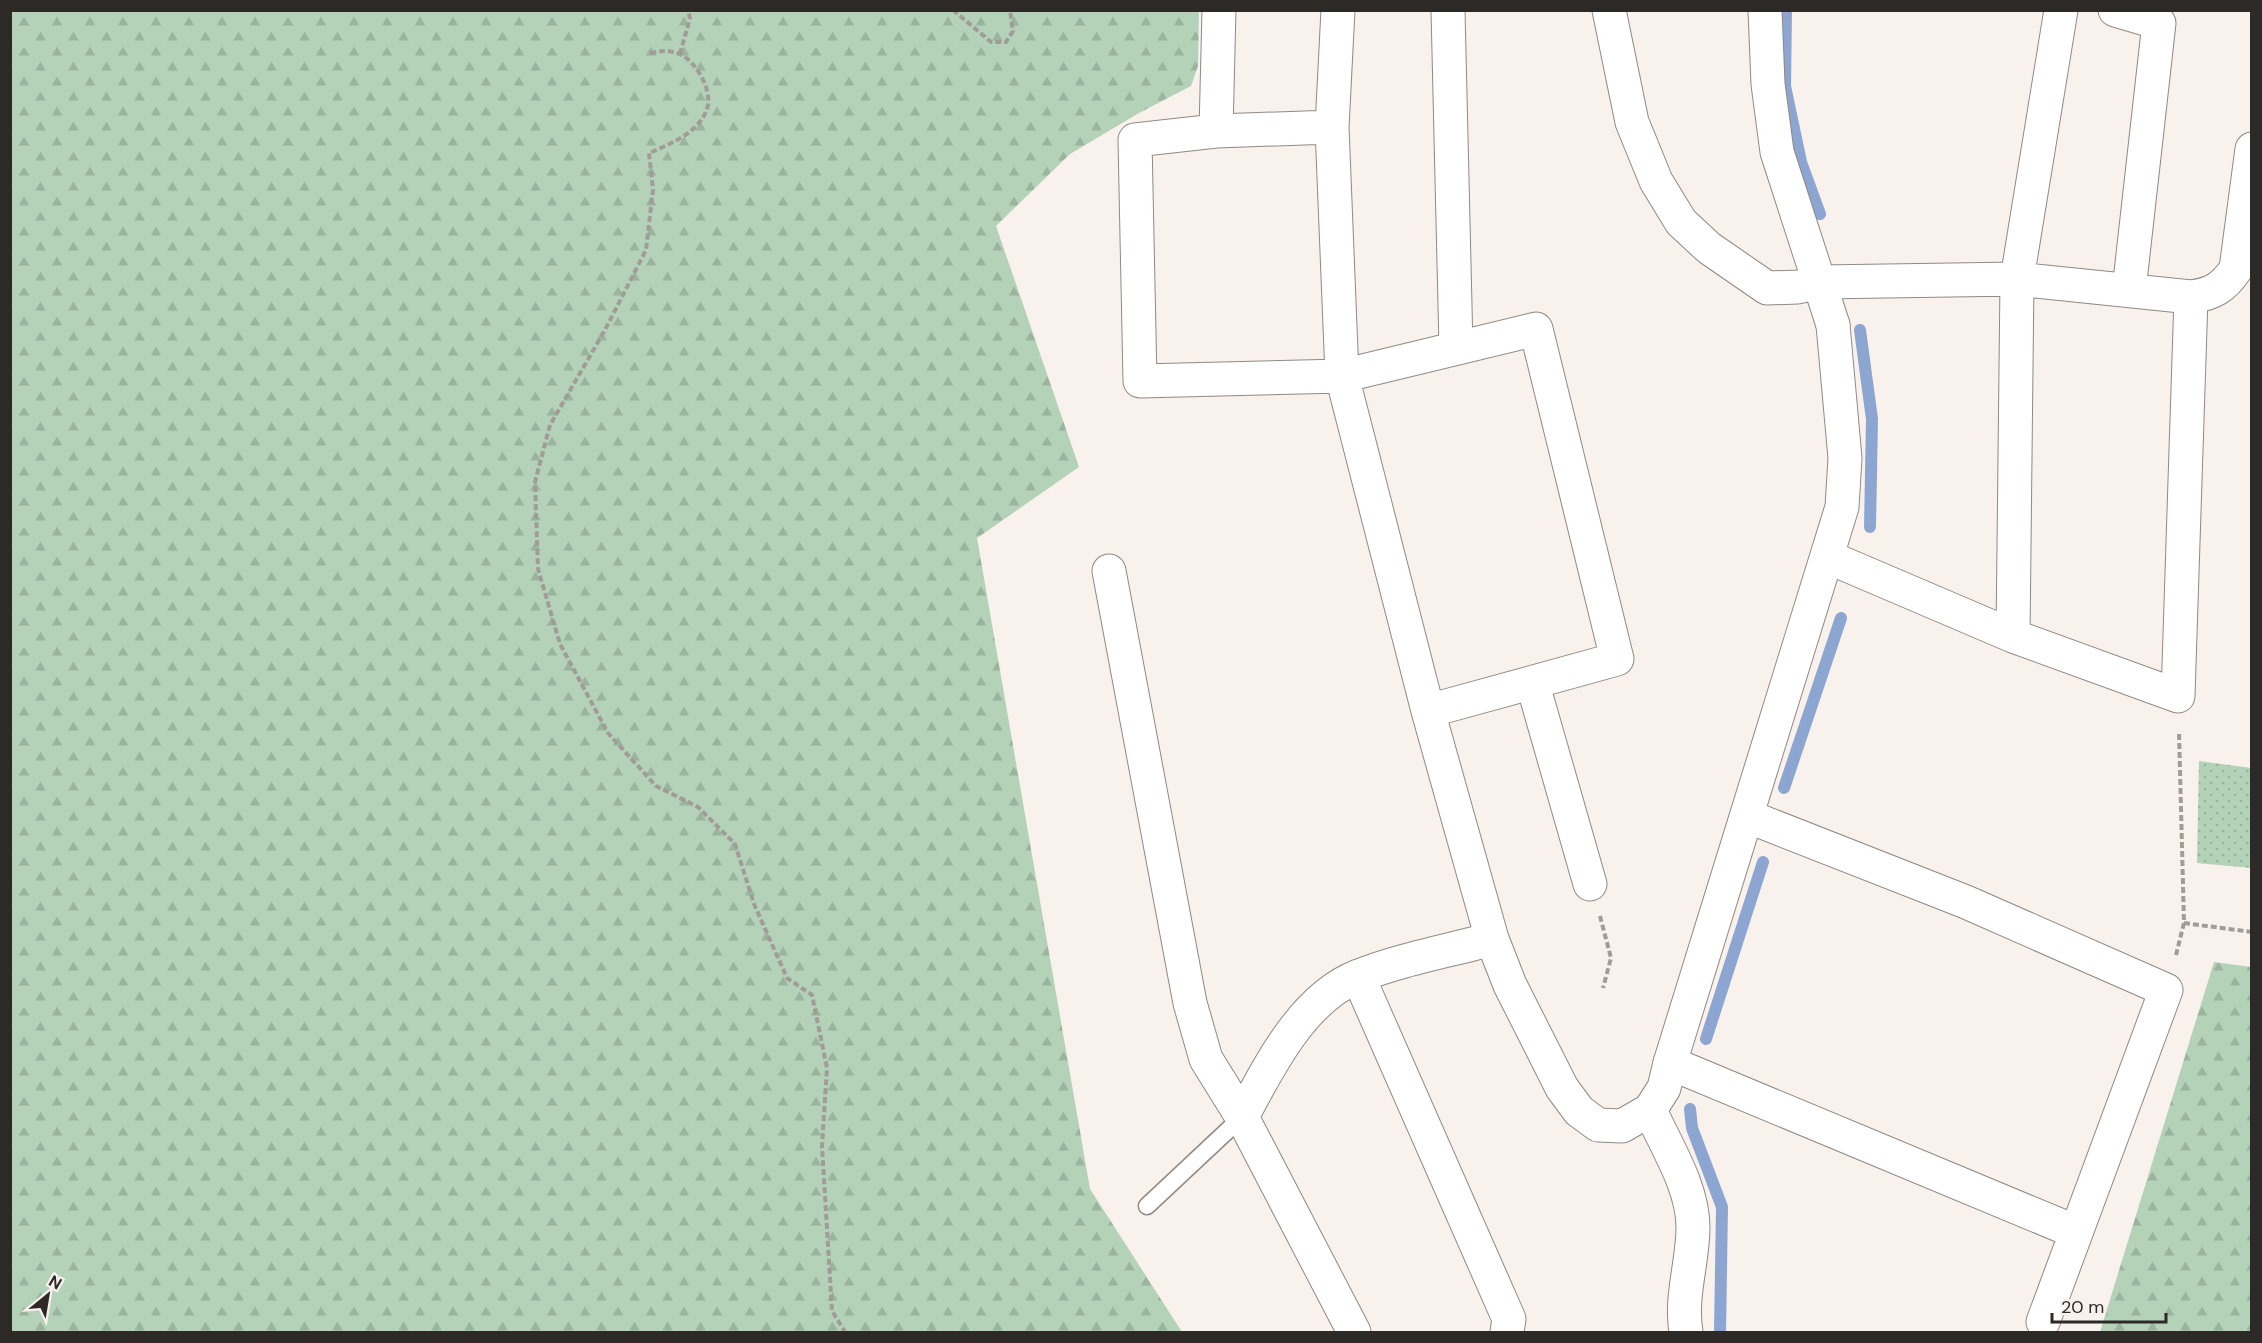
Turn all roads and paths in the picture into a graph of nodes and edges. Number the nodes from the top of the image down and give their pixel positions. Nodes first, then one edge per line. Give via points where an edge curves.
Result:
1 (688, 10) edge
2 (953, 10) edge
3 (1010, 10) edge
4 (1218, 10) edge
5 (1338, 10) edge
6 (1448, 10) edge
7 (1609, 10) edge
8 (1765, 10) edge
9 (2061, 10) edge
10 (2115, 10) edge
11 (650, 53) dead end
12 (680, 54) junction
13 (1332, 127) junction
14 (1216, 131) junction
15 (2252, 148) edge
16 (2017, 279) junction
17 (1821, 282) junction
18 (2129, 290) junction
19 (2191, 297) junction
20 (1456, 348) junction
21 (1342, 376) junction
22 (1828, 556) junction
23 (1109, 571) dead end
24 (2013, 636) junction
25 (1533, 685) junction
26 (2178, 696) junction
27 (1428, 711) junction
28 (1747, 816) junction
29 (1590, 884) joint
30 (2184, 923) junction
31 (2252, 932) edge
32 (1492, 939) junction
33 (1358, 976) junction
34 (1603, 988) dead end
35 (2166, 990) junction
36 (1670, 1063) junction
37 (1650, 1110) junction
38 (1242, 1118) junction
39 (1146, 1206) dead end
40 (2076, 1232) junction
41 (2043, 1322) dead end
42 (844, 1332) edge
43 (1354, 1332) edge
44 (1507, 1332) edge
45 (1686, 1332) edge

1 - 12 path via 690,18
2 - 3 path via 991,42 1006,42 1013,31
4 - 14 street
5 - 13 street
6 - 20 street
7 - 17 street via 1632,122 1656,182 1681,222 1709,248 1767,288
8 - 17 street via 1768,84 1777,152
9 - 16 street
10 - 18 street via 2159,23
11 - 12 path via 665,50
12 - 42 path via 696,68 705,86 708,105 697,124 681,139 649,153 653,190 646,250 550,425 535,483 538,569 560,644 608,733 656,786 698,807 735,844 754,904 787,978 812,995 827,1068 822,1146 832,1311
13 - 14 street
13 - 21 street
14 - 21 street via 1135,140 1140,381
15 - 19 street via 2236,268 2217,291
16 - 17 street
16 - 18 street
16 - 24 street
17 - 22 street via 1833,325 1845,458 1842,507
18 - 19 street
19 - 26 street
20 - 21 street
20 - 25 street via 1536,329 1617,659
21 - 27 street
22 - 24 street
22 - 28 street
23 - 38 street via 1190,1003 1206,1059
24 - 26 street
25 - 27 street
25 - 29 street
26 - 30 path
27 - 32 street
28 - 35 street via 1966,902
28 - 36 street
29 - 34 path via 1611,958
30 - 31 path
30 - 35 path
32 - 33 street
32 - 37 street via 1541,1048 1579,1111 1598,1125 1622,1126
33 - 38 street via 1333,991 1302,1020 1280,1047
33 - 44 street via 1509,1319
35 - 40 street
36 - 37 street via 1664,1088
36 - 40 street
37 - 45 street via 1689,1198 1693,1226 1684,1293
38 - 39 lane
38 - 43 street
40 - 41 street

